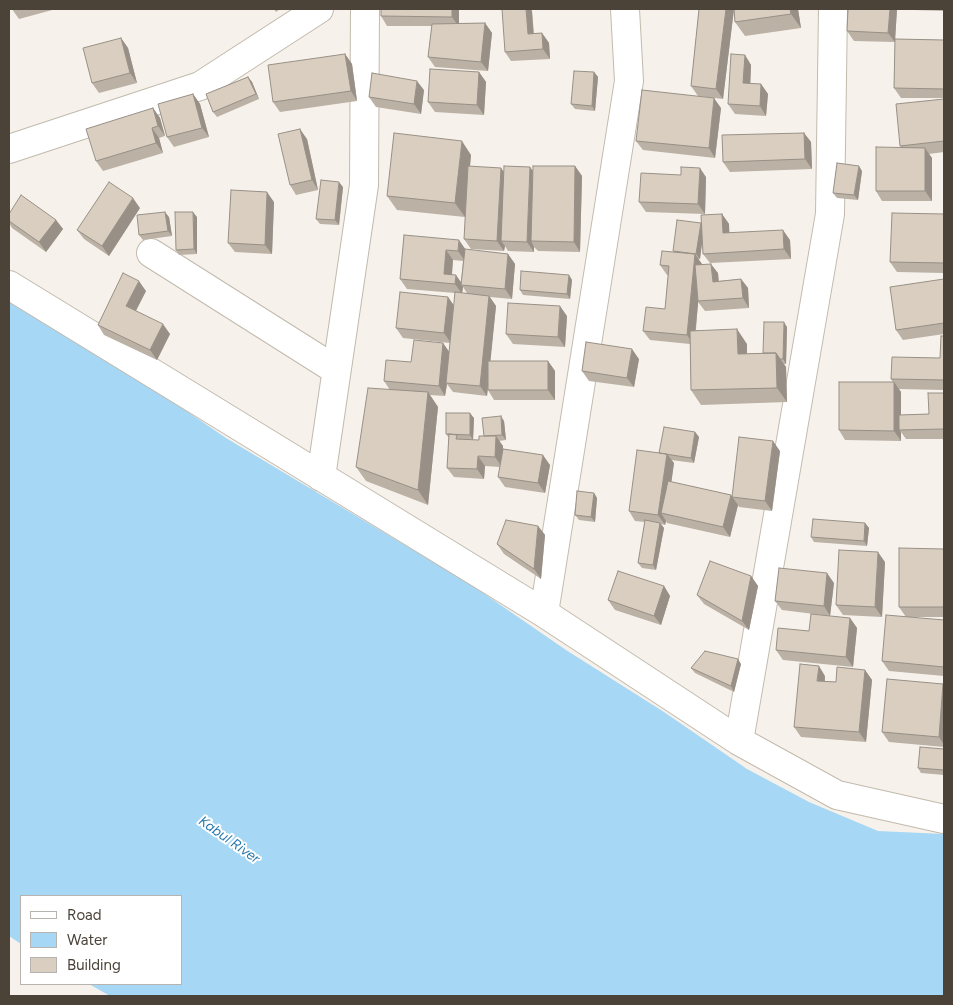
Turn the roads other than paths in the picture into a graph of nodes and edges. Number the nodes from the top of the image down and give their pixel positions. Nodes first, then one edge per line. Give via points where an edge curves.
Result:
1 (319, 9) edge
2 (365, 9) edge
3 (625, 9) edge
4 (833, 9) edge
5 (9, 149) edge
6 (151, 253) dead end
7 (9, 285) edge
8 (336, 370) junction
9 (321, 477) junction
10 (544, 613) junction
11 (739, 741) junction
12 (944, 819) edge

1 - 5 street via 200,86
2 - 8 street via 364,185
3 - 10 street via 629,81
4 - 11 street via 830,214
6 - 8 street
7 - 9 street
8 - 9 street
9 - 10 street
10 - 11 street
11 - 12 street via 837,795

